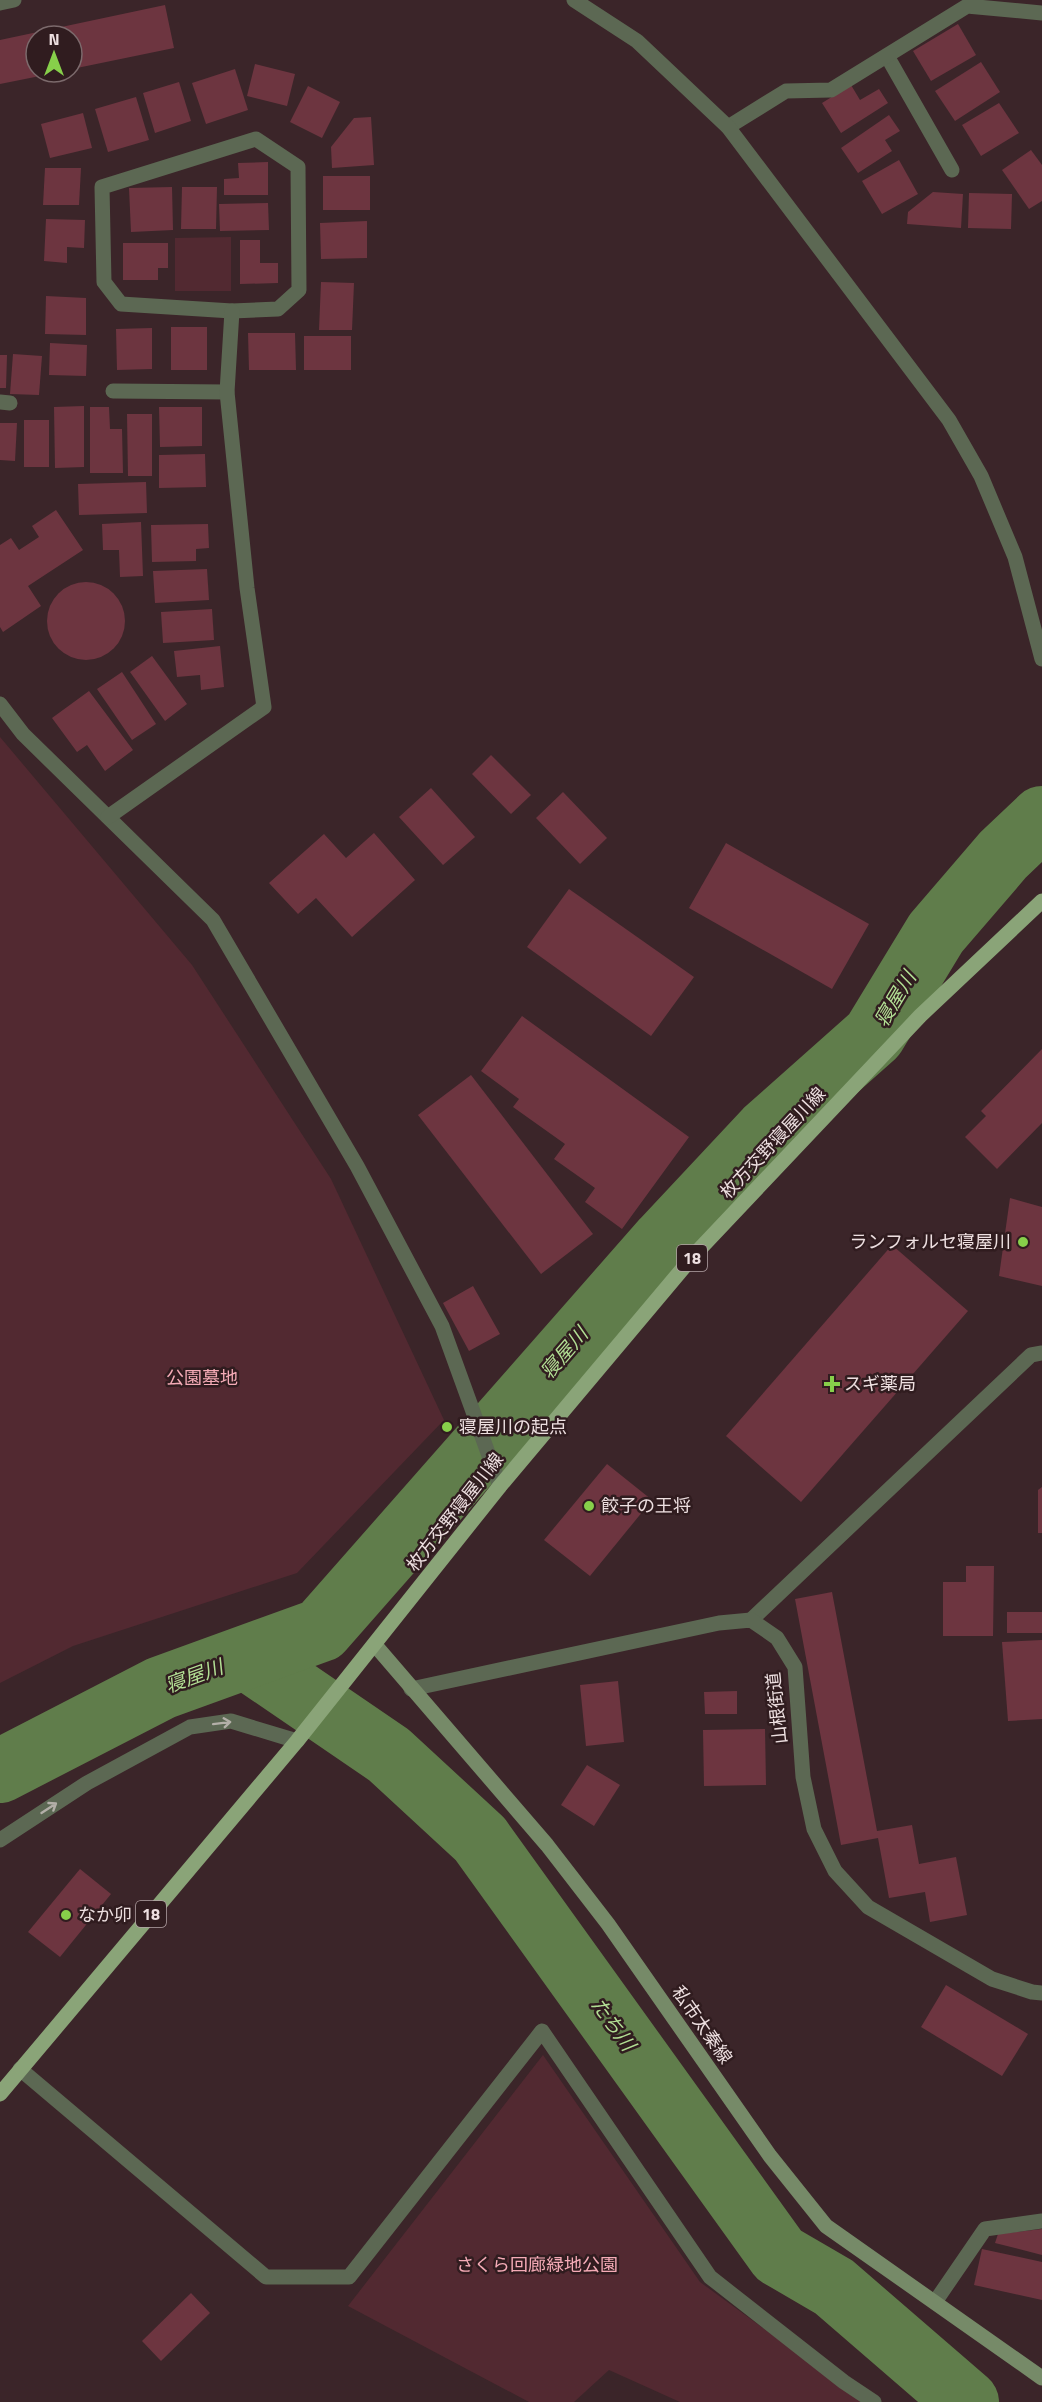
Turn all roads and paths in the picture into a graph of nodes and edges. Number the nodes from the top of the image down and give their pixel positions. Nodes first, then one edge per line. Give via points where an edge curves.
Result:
1 (14, 0) edge
2 (574, 0) edge
3 (0, 3) edge
4 (1042, 13) edge
5 (887, 56) junction
6 (728, 127) junction
7 (952, 170) dead end
8 (232, 311) junction
9 (113, 391) dead end
10 (227, 392) junction
11 (1042, 659) edge
12 (0, 704) edge
13 (108, 817) junction
14 (1042, 901) edge
15 (1042, 1353) edge
16 (500, 1486) junction
17 (751, 1620) junction
18 (375, 1645) junction
19 (411, 1689) junction
20 (299, 1738) junction
21 (0, 1840) edge
22 (1042, 1993) edge
23 (20, 2069) junction
24 (0, 2094) edge
25 (1042, 2221) edge
26 (935, 2302) junction
27 (1042, 2378) edge
28 (874, 2402) edge

1 - 3 street
2 - 6 street via 637,41
4 - 5 street via 967,6
5 - 6 street via 831,90 786,91
5 - 7 street
6 - 11 street via 949,420 981,476 1015,557
8 - 8 street via 278,309 299,290 297,167 256,139 102,188 104,282 121,304
8 - 10 street
9 - 10 street
10 - 13 street via 247,588 264,707
12 - 13 street via 23,734
13 - 16 street via 213,920 357,1166 442,1326
14 - 16 main road, 枚方交野寝屋川線 / 18 via 920,1016 695,1254
15 - 17 street via 1031,1355
16 - 18 main road, 枚方交野寝屋川線 / 18
17 - 19 street via 719,1623
17 - 22 street, 山根街道 via 777,1638 795,1667 806,1787 814,1829 835,1871 868,1907 992,1979
18 - 19 main road, 私市太秦線
18 - 20 main road, 枚方交野寝屋川線 / 18
19 - 26 main road, 私市太秦線 via 547,1845 770,2156 826,2226
21 -> 20 street via 87,1784 190,1727 231,1721
20 - 23 main road, 枚方交野寝屋川線 / 18
23 - 24 main road, 枚方交野寝屋川線 / 18
23 - 28 street via 266,2277 349,2277 542,2031 710,2277
25 - 26 street via 985,2229
26 - 27 main road, 私市太秦線

